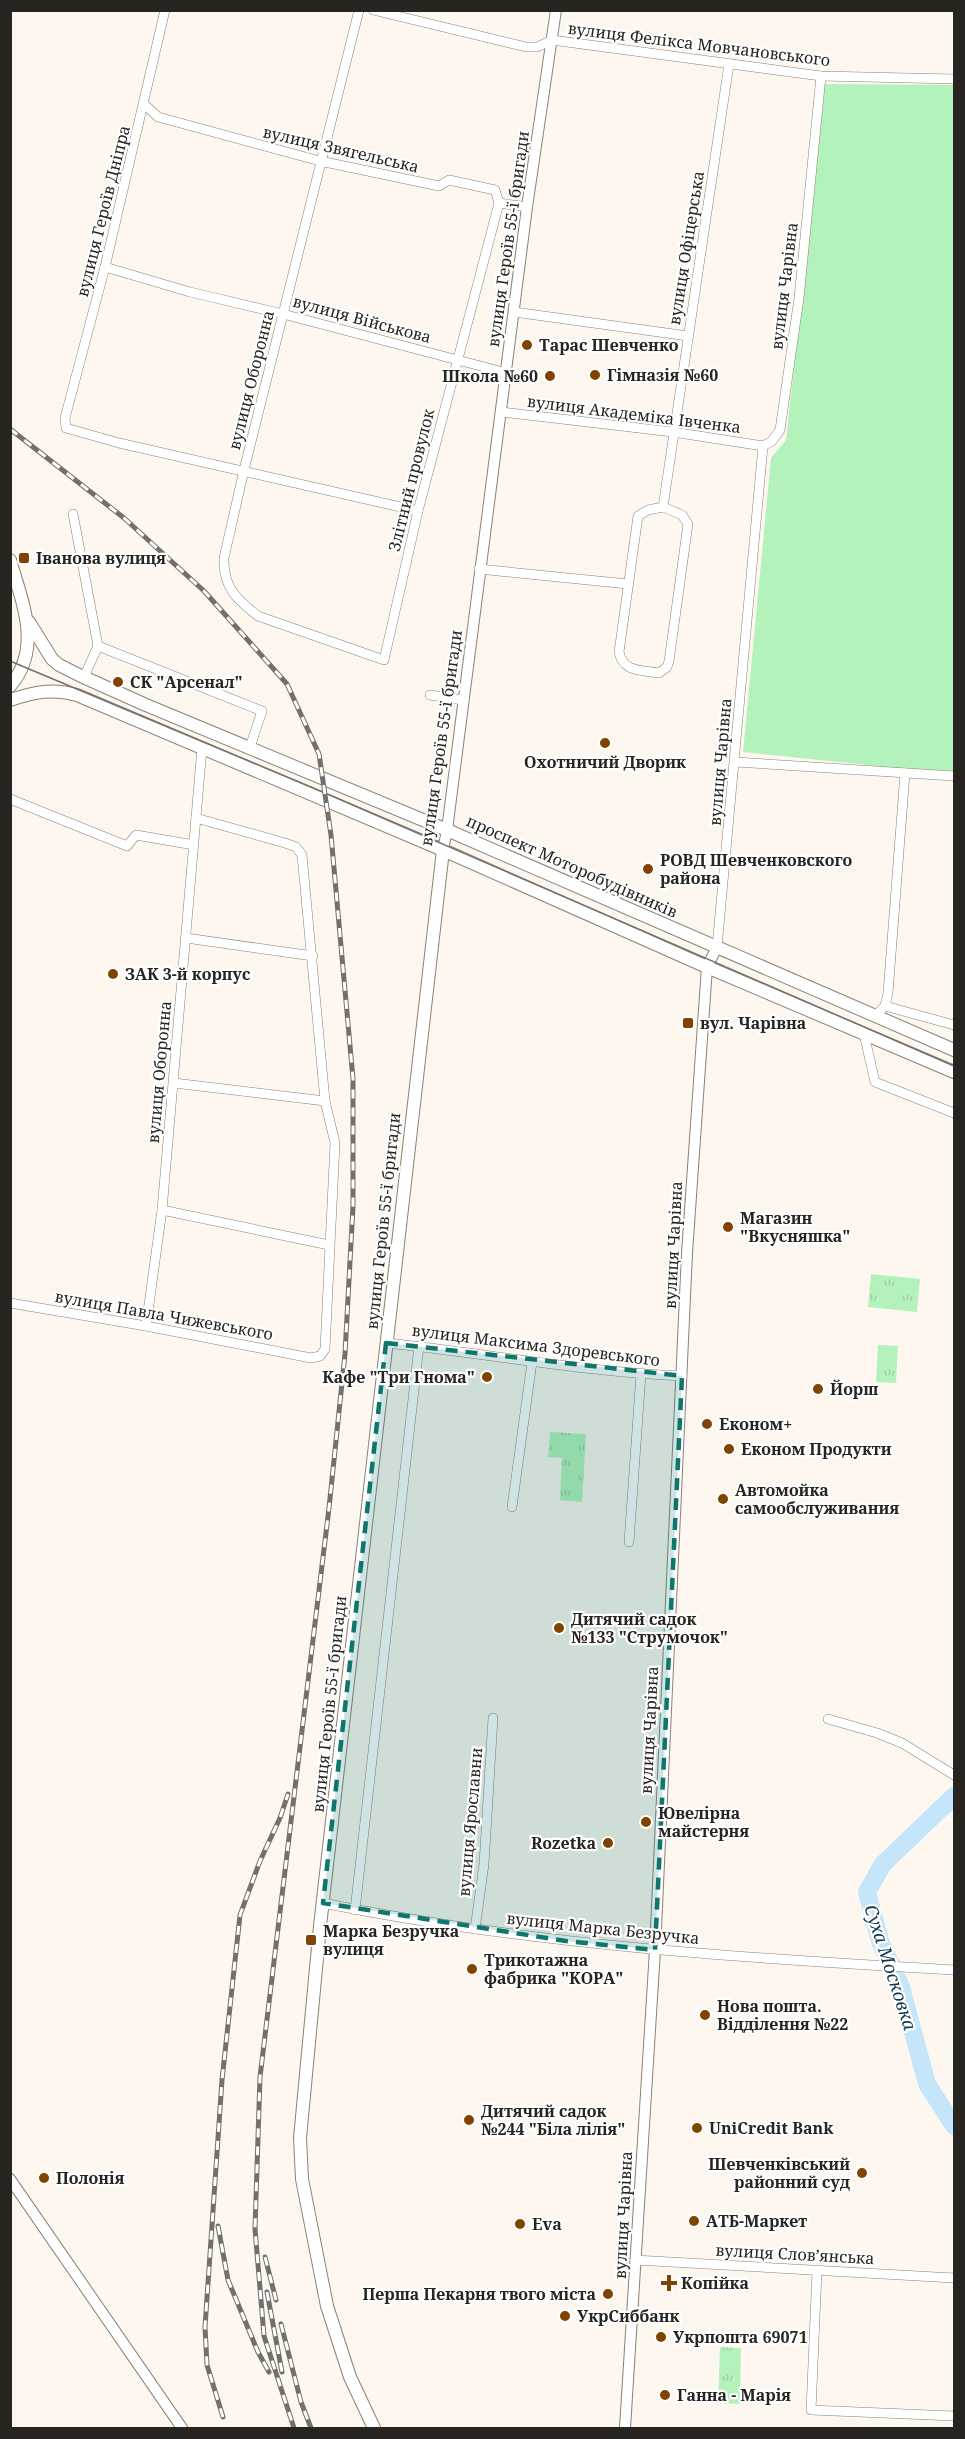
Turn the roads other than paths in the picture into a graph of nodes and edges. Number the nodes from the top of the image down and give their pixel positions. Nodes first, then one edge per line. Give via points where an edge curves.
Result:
1 (165, 10) edge
2 (359, 10) edge
3 (373, 10) edge
4 (556, 10) edge
5 (552, 40) junction
6 (729, 64) junction
7 (821, 76) junction
8 (954, 80) edge
9 (144, 104) junction
10 (320, 161) junction
11 (499, 203) junction
12 (527, 207) junction
13 (105, 267) junction
14 (514, 312) junction
15 (283, 314) junction
16 (688, 336) junction
17 (458, 360) junction
18 (507, 373) junction
19 (502, 412) junction
20 (674, 432) junction
21 (763, 446) junction
22 (244, 470) junction
23 (663, 507) junction
24 (418, 511) junction
25 (73, 514) dead end
26 (10, 560) edge
27 (479, 569) junction
28 (628, 584) junction
29 (29, 622) junction
30 (98, 646) junction
31 (384, 660) joint
32 (84, 677) junction
33 (10, 686) edge
34 (430, 695) dead end
35 (10, 700) edge
36 (463, 700) junction
37 (250, 747) junction
38 (202, 748) junction
39 (735, 762) junction
40 (905, 773) junction
41 (954, 776) edge
42 (10, 799) edge
43 (196, 818) junction
44 (447, 830) junction
45 (194, 845) junction
46 (442, 850) junction
47 (186, 938) junction
48 (717, 947) junction
49 (313, 956) junction
50 (707, 967) junction
51 (885, 1005) junction
52 (876, 1016) junction
53 (954, 1025) edge
54 (864, 1034) junction
55 (954, 1050) edge
56 (954, 1072) edge
57 (174, 1083) junction
58 (325, 1101) junction
59 (954, 1113) edge
60 (162, 1210) junction
61 (329, 1245) junction
62 (10, 1303) edge
63 (146, 1326) junction
64 (386, 1343) junction
65 (419, 1346) junction
66 (532, 1362) junction
67 (641, 1374) junction
68 (682, 1376) junction
69 (512, 1507) dead end
70 (629, 1542) dead end
71 (493, 1718) dead end
72 (828, 1719) dead end
73 (953, 1772) edge
74 (323, 1903) junction
75 (355, 1910) junction
76 (475, 1929) junction
77 (655, 1950) junction
78 (954, 1970) edge
79 (10, 2179) edge
80 (635, 2260) junction
81 (817, 2271) junction
82 (954, 2277) edge
83 (954, 2416) edge
84 (182, 2428) edge
85 (374, 2428) edge
86 (625, 2428) edge

1 - 9 street, вулиця Героїв Дніпра
2 - 10 street, вулиця Оборонна
3 - 5 street, вулиця Фелікса Мовчановського via 526,47
4 - 5 street, вулиця Героїв 55-ї бригади
5 - 6 street, вулиця Фелікса Мовчановського
5 - 12 street, вулиця Героїв 55-ї бригади
6 - 7 street, вулиця Фелікса Мовчановського
6 - 16 street, вулиця Офіцерська
7 - 8 street, вулиця Фелікса Мовчановського
7 - 21 street, вулиця Чарівна via 799,298 780,430
9 - 10 street, вулиця Звягельська via 158,117
9 - 13 street, вулиця Героїв Дніпра
10 - 11 street, вулиця Звягельська via 439,186 449,180 484,187 495,190
10 - 15 street, вулиця Оборонна
11 - 12 street
11 - 17 street, Злітний провулок
12 - 14 street, вулиця Героїв 55-ї бригади
13 - 15 street, вулиця Військова
13 - 22 street, вулиця Героїв Дніпра via 65,418 66,428
14 - 16 street
14 - 18 street, вулиця Героїв 55-ї бригади
15 - 17 street, вулиця Військова
15 - 22 street, вулиця Оборонна
16 - 20 street, вулиця Офіцерська
17 - 18 street, вулиця Військова
17 - 24 street, Злітний провулок
18 - 19 street, вулиця Героїв 55-ї бригади
19 - 20 street, вулиця Академіка Івченка
19 - 27 street, вулиця Героїв 55-ї бригади
20 - 21 street, вулиця Академіка Івченка
20 - 23 street, вулиця Офіцерська
21 - 39 street, вулиця Чарівна
22 - 24 street
22 - 31 street, вулиця Оборонна via 224,558 227,585 258,616
23 - 28 street via 638,516
23 - 28 street via 682,515 687,524 669,661 659,673 628,667 621,659
24 - 31 street, Злітний провулок
25 - 30 street
26 - 29 main road
27 - 28 street
27 - 36 street, вулиця Героїв 55-ї бригади
29 - 32 main road, проспект Моторобудівників via 52,659
29 - 33 main road via 28,650 22,670
30 - 32 street
30 - 37 street via 262,711
32 - 37 main road, проспект Моторобудівників
34 - 36 street
35 - 38 main road via 41,690 68,692
36 - 44 street, вулиця Героїв 55-ї бригади
37 - 44 main road, проспект Моторобудівників
38 - 43 street, вулиця Оборонна
38 - 46 main road
39 - 40 street
39 - 48 street, вулиця Чарівна
40 - 41 street
40 - 51 street
42 - 45 street via 126,846 136,835
43 - 45 street, вулиця Оборонна
43 - 49 street via 296,847 302,855
44 - 46 street, вулиця Героїв 55-ї бригади
44 - 48 main road, проспект Моторобудівників
45 - 47 street, вулиця Оборонна
46 - 50 main road
46 - 64 main road, вулиця Героїв 55-ї бригади
47 - 49 street
47 - 57 street, вулиця Оборонна
48 - 50 street, вулиця Чарівна
48 - 52 main road, проспект Моторобудівників
49 - 58 street
50 - 54 main road
50 - 68 street, вулиця Чарівна
51 - 52 street
51 - 53 street
52 - 55 main road, проспект Моторобудівників
54 - 56 main road
54 - 59 street via 875,1082
57 - 58 street
57 - 60 street, вулиця Оборонна
58 - 61 street via 335,1161
60 - 61 street
60 - 63 street, вулиця Оборонна
61 - 63 street, вулиця Павла Чижевського via 325,1349 320,1356 311,1358
62 - 63 street, вулиця Павла Чижевського
64 - 65 street, вулиця Максима Здоревського
64 - 74 main road, вулиця Героїв 55-ї бригади
65 - 66 street, вулиця Максима Здоревського
65 - 75 street
66 - 67 street, вулиця Максима Здоревського
66 - 69 street
67 - 68 street, вулиця Максима Здоревського
67 - 70 street
68 - 77 street, вулиця Чарівна
71 - 76 street, вулиця Ярославни via 484,1864
72 - 73 street via 878,1732
74 - 75 street, вулиця Марка Безручка
74 - 85 main road, вулиця Героїв 55-ї бригади via 303,2091 302,2179 327,2306 350,2377
75 - 76 street, вулиця Марка Безручка
76 - 77 street, вулиця Марка Безручка
77 - 78 street, вулиця Марка Безручка
77 - 80 street, вулиця Чарівна
79 - 84 street
80 - 81 street, вулиця Слов’янська
80 - 86 street, вулиця Чарівна
81 - 82 street, вулиця Слов’янська
81 - 83 street via 811,2410

